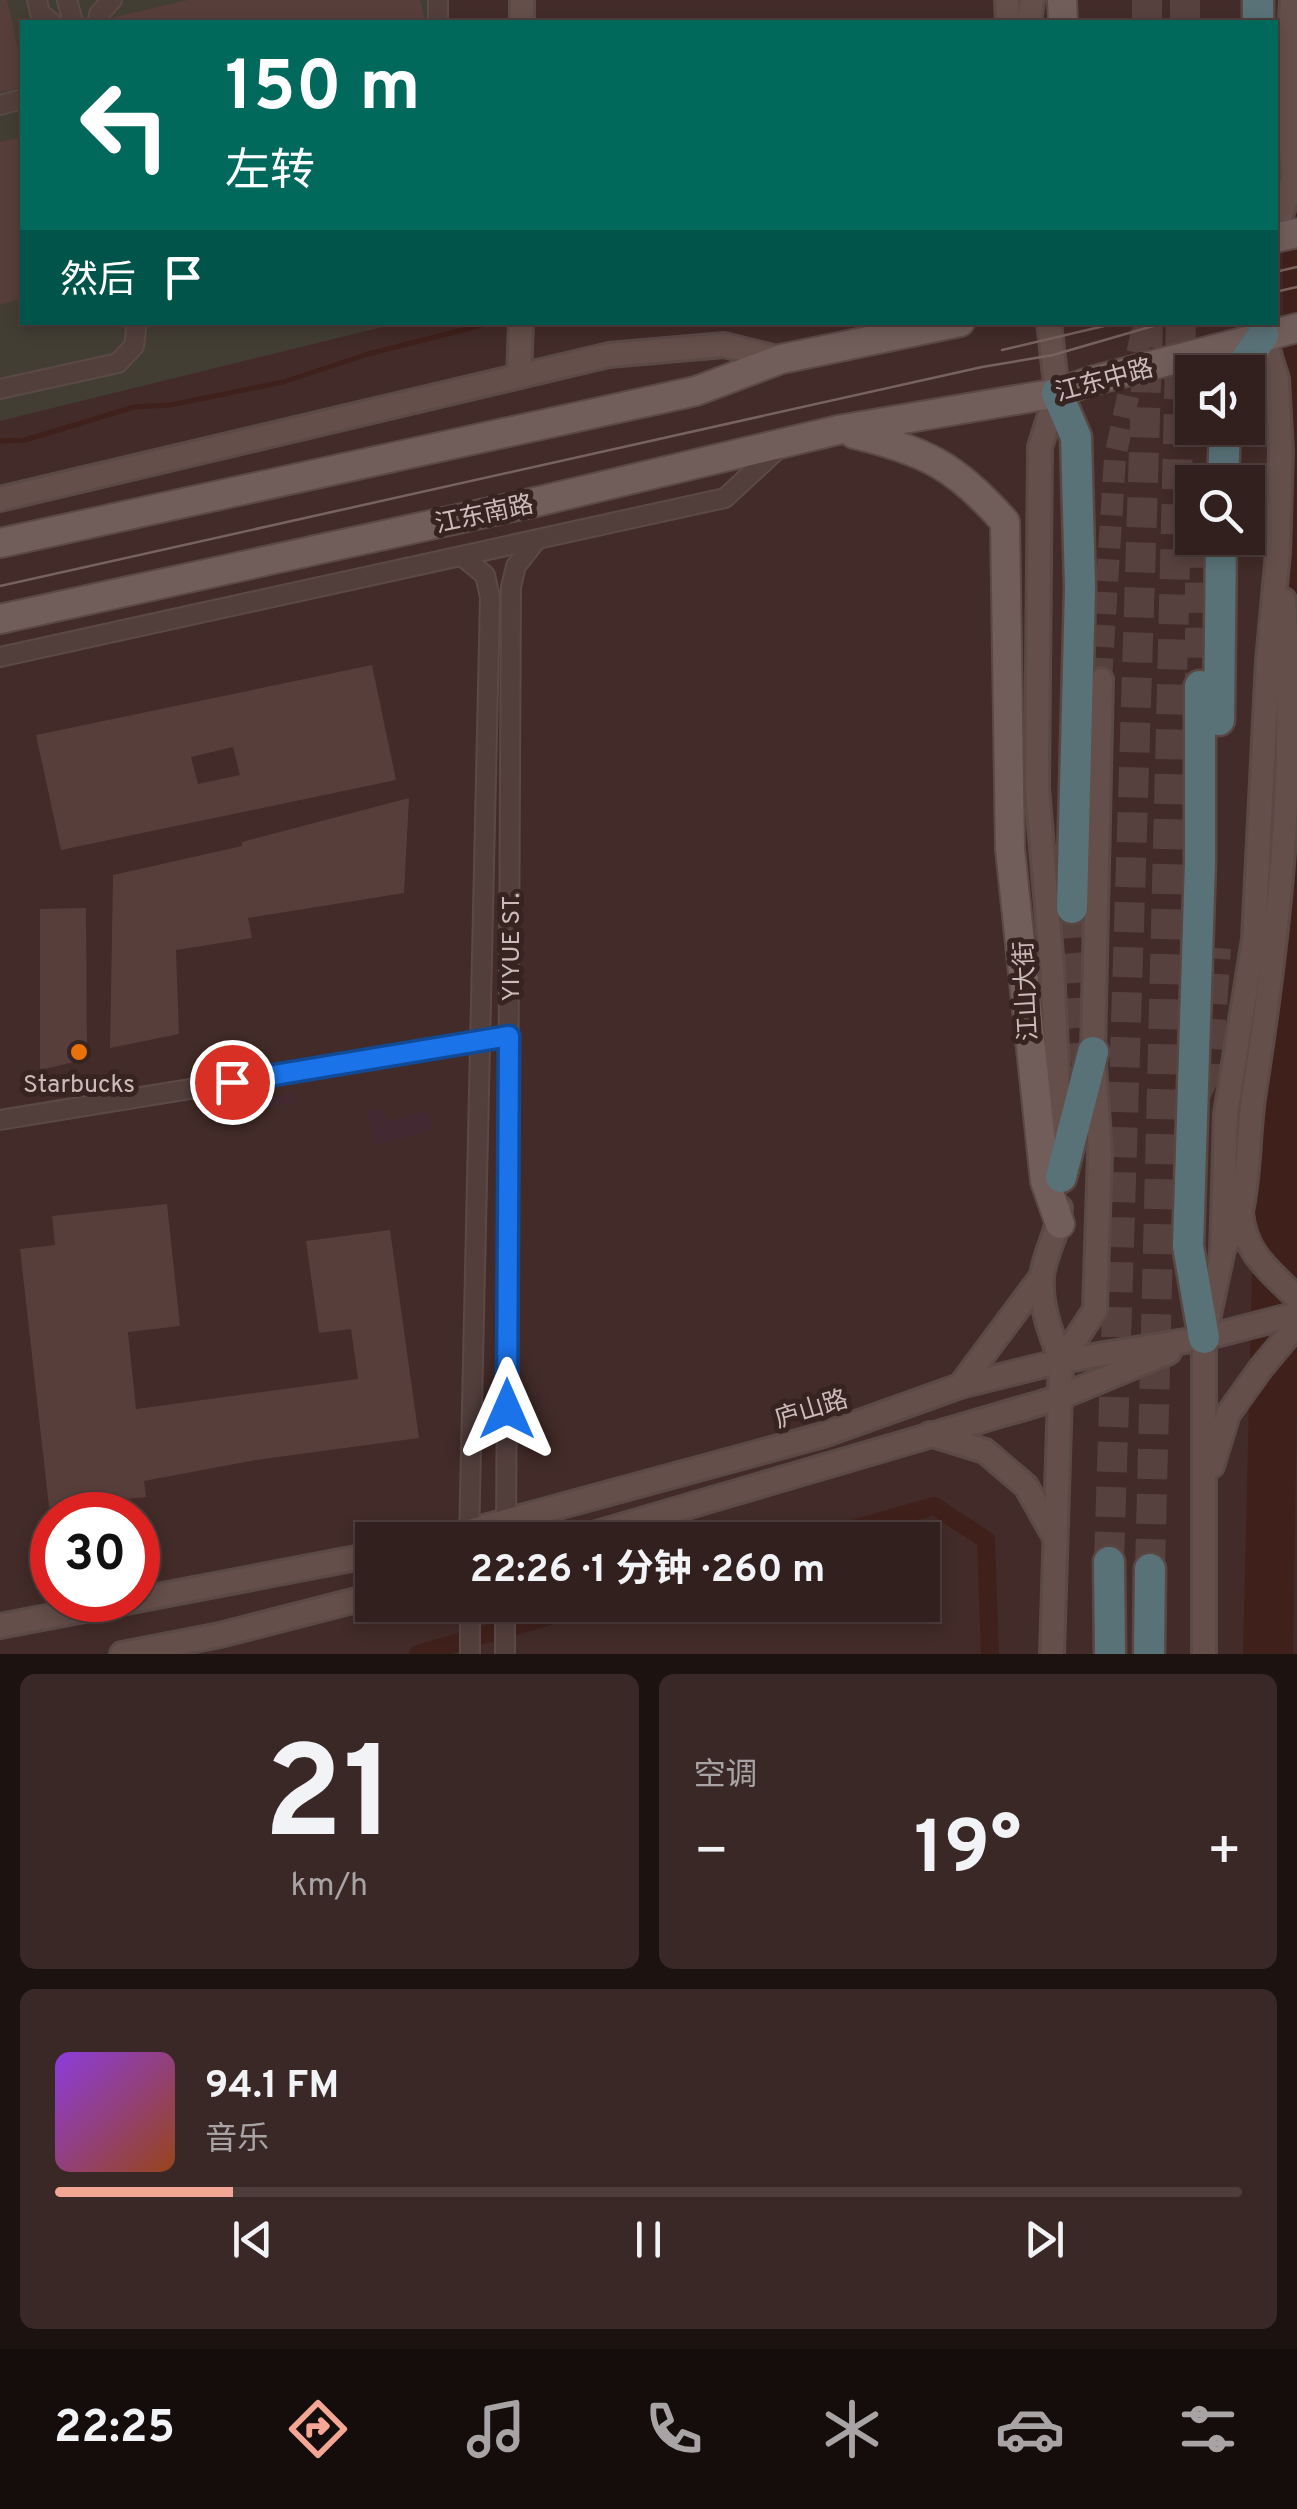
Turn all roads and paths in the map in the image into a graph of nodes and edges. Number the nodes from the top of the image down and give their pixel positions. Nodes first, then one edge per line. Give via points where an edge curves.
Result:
1 (112, 0) edge
2 (1292, 0) edge
3 (98, 20) edge
4 (1295, 144) edge
5 (1278, 226) edge
6 (137, 325) edge
7 (521, 325) edge
8 (859, 325) edge
9 (944, 325) edge
10 (1049, 325) edge
11 (1297, 328) edge
12 (1264, 329) edge
13 (835, 346) junction
14 (1248, 355) edge
15 (781, 359) junction
16 (520, 366) junction
17 (0, 389) edge
18 (1057, 393) junction
19 (968, 410) joint
20 (1297, 428) edge
21 (838, 430) junction
22 (781, 446) junction
23 (1281, 451) junction
24 (0, 499) edge
25 (0, 542) edge
26 (535, 542) junction
27 (1278, 554) junction
28 (1222, 555) edge
29 (464, 558) junction
30 (0, 618) edge
31 (3, 660) edge
32 (1101, 680) tunnel mouth
33 (1200, 686) tunnel mouth
34 (1072, 908) tunnel mouth
35 (1216, 948) tunnel mouth
36 (509, 1036) junction
37 (480, 1041) junction
38 (1093, 1052) junction
39 (0, 1120) edge
40 (1062, 1177) junction
41 (1240, 1212) junction
42 (1060, 1224) junction
43 (1222, 1254) junction
44 (1042, 1276) junction
45 (1297, 1298) edge
46 (1297, 1314) edge
47 (1297, 1325) edge
48 (1204, 1338) junction
49 (1061, 1361) junction
50 (960, 1386) junction
51 (1058, 1398) junction
52 (930, 1434) junction
53 (1205, 1489) junction
54 (469, 1522) edge
55 (506, 1522) edge
56 (533, 1522) edge
57 (634, 1522) edge
58 (1054, 1538) junction
59 (355, 1558) edge
60 (1109, 1562) tunnel mouth
61 (1150, 1569) tunnel mouth
62 (355, 1600) edge
63 (4, 1621) edge
64 (470, 1622) edge
65 (470, 1652) edge
66 (122, 1654) edge
67 (1052, 1654) edge
68 (1110, 1654) edge
69 (1149, 1654) edge
70 (1204, 1654) edge

1 - 3 street
2 - 4 main road via 1287,96
4 - 5 main road
6 - 17 street via 134,346 118,363
7 - 16 main road
8 - 13 main road
9 - 13 main road
10 - 18 main road, 江山大街
11 - 12 main road, 江东中路
12 - 14 highway
12 - 18 main road, 江东中路
12 - 23 main road via 1278,379
13 - 15 main road
15 - 16 main road via 724,346
15 - 25 main road via 696,391
16 - 24 main road
18 - 19 main road, 江东中路
18 - 34 highway via 1076,438 1080,588
18 - 40 main road, 江山大街 via 1040,447 1038,788
19 - 21 main road, 江东南路
20 - 23 main road
21 - 22 main road, 江东南路
21 - 42 main road via 908,447 947,467 1005,522 1010,849 1045,1181
22 - 26 street via 725,498
22 - 30 main road, 江东南路
23 - 27 main road
26 - 29 street
26 - 36 street, YIYUE ST. via 516,566 511,588
27 - 41 main road via 1292,671 1291,785 1285,885
27 - 43 main road via 1254,939 1226,1114
28 - 35 highway
29 - 31 street
29 - 37 street, YIYUE ST. via 485,575 490,597
32 - 38 main road
33 - 48 highway via 1188,1246
36 - 37 street
36 - 55 street, YIYUE ST.
37 - 39 street
37 - 54 street, YIYUE ST.
38 - 40 highway
38 - 49 main road via 1100,1152 1096,1310
40 - 42 main road, 江山大街
41 - 43 main road
41 - 45 main road via 1243,1235 1257,1259
42 - 44 main road, 江山大街
43 - 48 main road
44 - 49 main road, 江山大街 via 1047,1322
44 - 50 main road
46 - 48 main road, 庐山路
47 - 53 main road via 1228,1414
48 - 49 main road, 庐山路
48 - 51 main road, 庐山路
48 - 53 main road
49 - 50 main road, 庐山路
49 - 51 main road, 江山大街
50 - 56 main road, 庐山路
51 - 52 main road, 庐山路
51 - 58 main road, 江山大街
52 - 57 main road, 庐山路
52 - 58 main road via 985,1452 1026,1486
53 - 70 main road
58 - 67 main road, 江山大街
59 - 63 main road
60 - 68 highway
61 - 69 highway
62 - 66 main road
64 - 65 street

